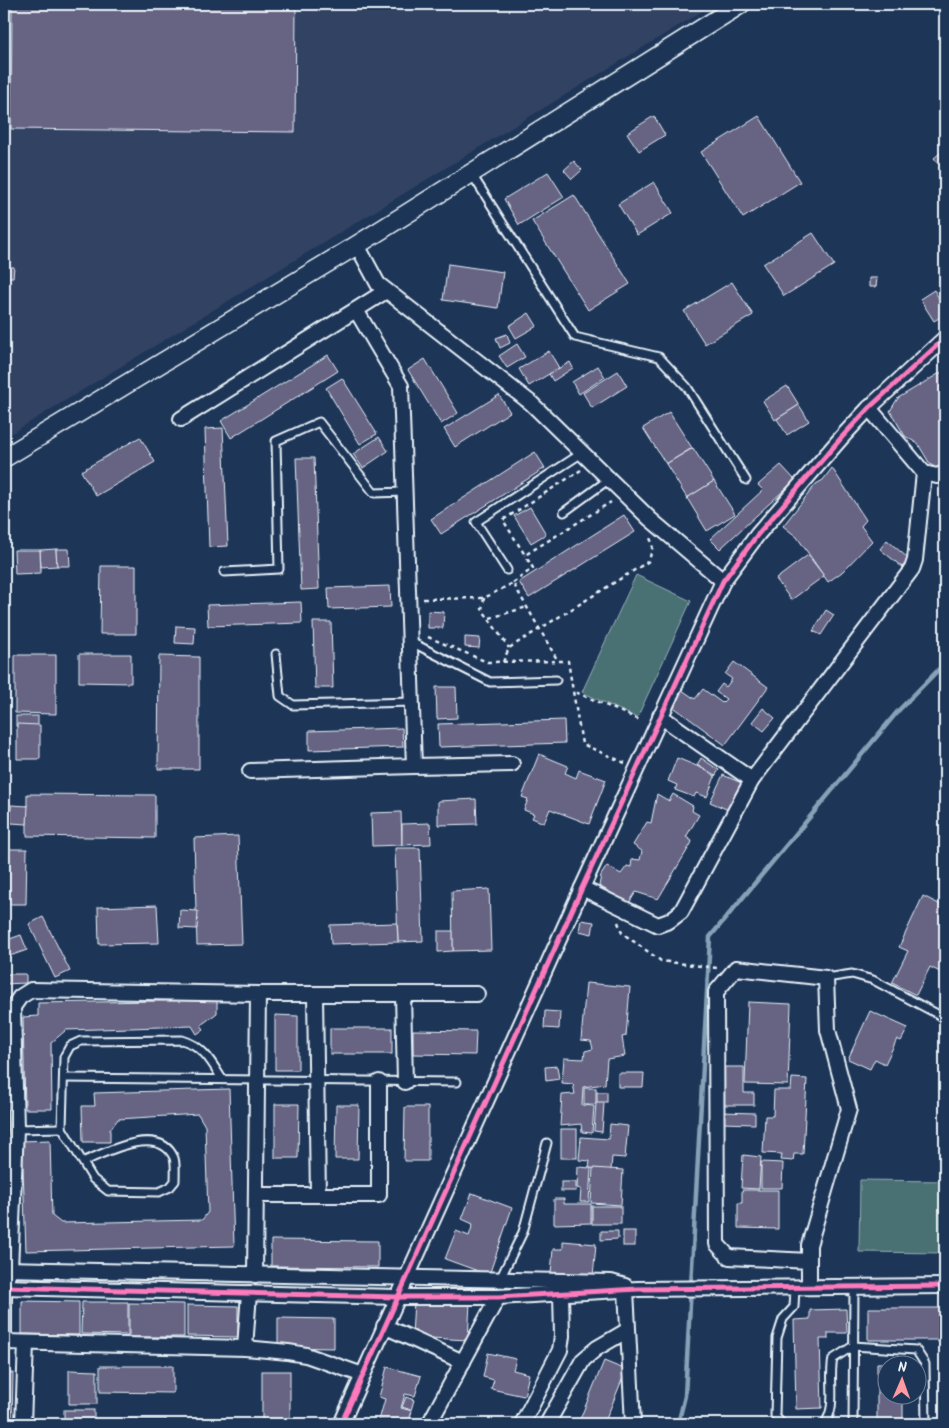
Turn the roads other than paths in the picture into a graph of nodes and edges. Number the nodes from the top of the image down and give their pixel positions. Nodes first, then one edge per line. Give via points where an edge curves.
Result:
1 (741, 4) edge
2 (470, 173) junction
3 (357, 246) junction
4 (386, 291) junction
5 (356, 310) junction
6 (945, 338) edge
7 (869, 408) junction
8 (181, 419) dead end
9 (4, 458) edge
10 (587, 458) junction
11 (924, 473) junction
12 (945, 473) edge
13 (608, 480) junction
14 (746, 480) dead end
15 (405, 492) junction
16 (564, 512) dead end
17 (507, 570) dead end
18 (224, 572) dead end
19 (724, 581) junction
20 (411, 642) junction
21 (276, 654) dead end
22 (556, 680) dead end
23 (413, 702) junction
24 (658, 722) junction
25 (512, 764) dead end
26 (414, 766) junction
27 (250, 770) dead end
28 (752, 780) junction
29 (582, 888) junction
30 (826, 978) junction
31 (258, 994) junction
32 (403, 994) junction
33 (477, 994) dead end
34 (315, 996) junction
35 (945, 1018) edge
36 (64, 1078) junction
37 (222, 1079) junction
38 (257, 1079) junction
39 (315, 1080) junction
40 (379, 1082) junction
41 (405, 1082) junction
42 (458, 1082) dead end
43 (62, 1128) junction
44 (16, 1129) junction
45 (548, 1143) dead end
46 (82, 1162) junction
47 (256, 1195) junction
48 (318, 1195) junction
49 (808, 1261) junction
50 (7, 1269) edge
51 (255, 1275) junction
52 (408, 1278) junction
53 (500, 1280) junction
54 (945, 1286) edge
55 (4, 1287) edge
56 (854, 1287) junction
57 (802, 1288) junction
58 (632, 1290) junction
59 (249, 1293) junction
60 (561, 1294) junction
61 (397, 1297) junction
62 (498, 1297) junction
63 (384, 1326) junction
64 (628, 1330) junction
65 (4, 1342) edge
66 (26, 1343) junction
67 (853, 1346) junction
68 (246, 1348) junction
69 (463, 1362) junction
70 (363, 1375) junction
71 (23, 1424) edge
72 (341, 1424) edge
73 (429, 1424) edge
74 (522, 1424) edge
75 (547, 1424) edge
76 (633, 1424) edge
77 (782, 1424) edge
78 (824, 1424) edge
79 (853, 1424) edge
80 (926, 1424) edge

1 - 2 street
2 - 3 street
2 - 14 lane via 576,337 659,357 687,386
3 - 4 street via 378,284
3 - 9 street
4 - 5 street
4 - 10 street via 530,403
5 - 8 street
5 - 15 street via 401,386
6 - 7 street
7 - 11 street
7 - 19 street via 758,534
10 - 13 street
10 - 17 lane via 476,522
11 - 12 street via 937,476
11 - 28 street via 912,569
13 - 16 lane
13 - 19 street via 650,520
15 - 18 lane via 374,493 319,422 276,441 279,568
15 - 20 street
19 - 24 street
20 - 22 lane via 490,682
20 - 23 street
21 - 23 lane via 280,696 293,705
23 - 26 street
24 - 28 street
24 - 29 street
25 - 26 street
26 - 27 street
28 - 29 street via 681,912 669,921 658,925
29 - 52 street
30 - 35 lane via 852,974 873,980
30 - 49 street via 828,1030 849,1109 809,1245
30 - 49 street via 736,968 716,992 716,1244 729,1257
31 - 34 street
31 - 38 street
31 - 44 street via 32,990 20,997 13,1007
32 - 33 street
32 - 34 street
32 - 41 street
34 - 39 street
36 - 37 lane
36 - 37 lane via 64,1057 70,1046 81,1041 182,1040 194,1043 208,1056
36 - 43 lane
37 - 38 lane
38 - 39 lane
38 - 47 street
39 - 40 lane
39 - 48 street
40 - 41 lane
40 - 48 street via 379,1194
41 - 42 lane
43 - 44 lane
43 - 46 lane
44 - 50 street
45 - 53 lane via 523,1232
46 - 46 lane via 122,1145 159,1142 167,1147 174,1159 175,1181 159,1192 108,1191 93,1179
47 - 48 street
47 - 51 street
49 - 57 street
50 - 51 street
50 - 55 street
51 - 52 street
52 - 53 street
52 - 61 street
53 - 58 street via 611,1282
54 - 56 street
55 - 59 street
55 - 65 street
56 - 57 street
56 - 67 lane
57 - 58 street
57 - 77 lane via 794,1307 783,1319 777,1338 775,1416
58 - 60 street
58 - 64 street
59 - 61 street
59 - 68 street
60 - 62 street
60 - 74 street via 560,1350
61 - 62 street
61 - 63 street
62 - 69 street
63 - 69 street
63 - 70 street
64 - 75 street via 583,1360
64 - 76 street
65 - 66 street
66 - 68 street
66 - 71 street
67 - 78 lane via 833,1359 830,1411
67 - 79 lane
67 - 80 lane via 916,1350 925,1364
68 - 70 street via 306,1355
69 - 73 street
70 - 72 street

